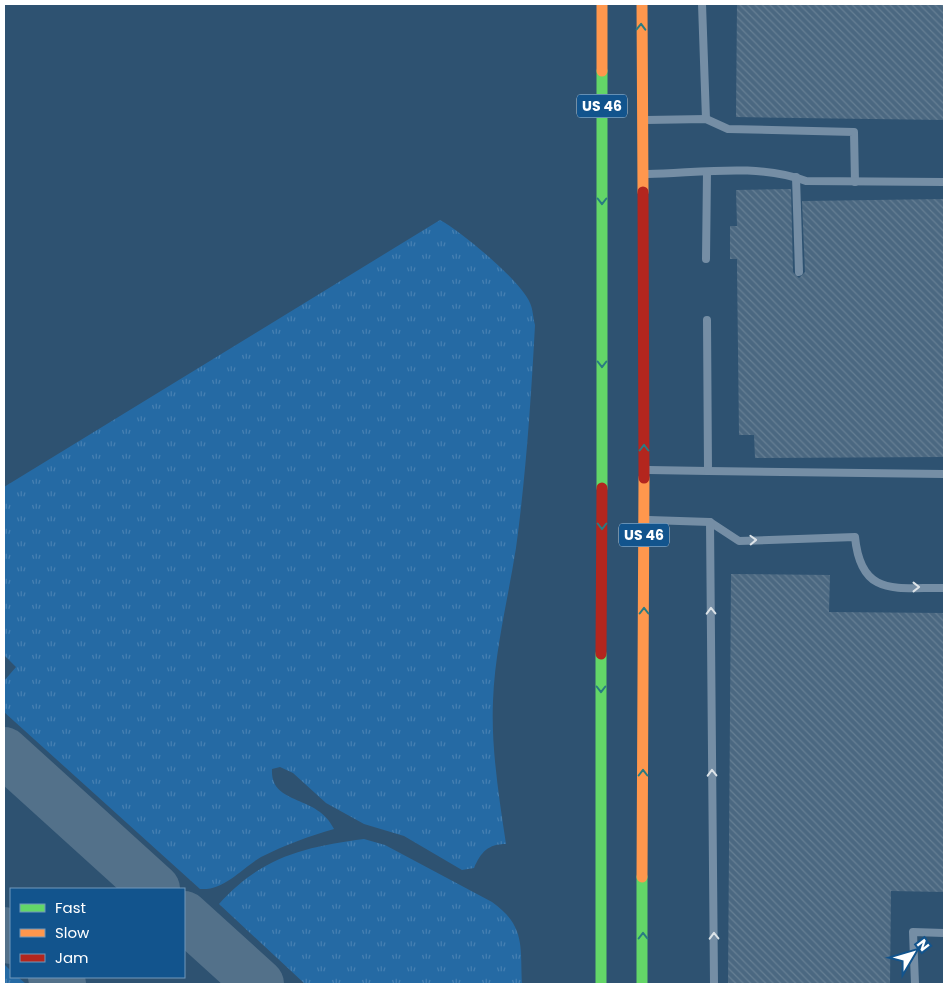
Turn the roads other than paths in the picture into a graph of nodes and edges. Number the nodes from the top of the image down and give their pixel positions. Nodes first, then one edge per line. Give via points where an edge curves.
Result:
1 (602, 4) edge
2 (642, 4) edge
3 (702, 4) edge
4 (630, 49) dead end
5 (640, 86) junction
6 (706, 119) junction
7 (641, 120) junction
8 (707, 172) junction
9 (644, 174) junction
10 (796, 177) junction
11 (855, 182) junction
12 (944, 182) edge
13 (706, 259) dead end
14 (799, 272) dead end
15 (707, 320) dead end
16 (644, 470) junction
17 (708, 472) junction
18 (944, 474) edge
19 (644, 520) junction
20 (710, 522) junction
21 (944, 588) edge
22 (944, 932) edge
23 (601, 984) edge
24 (642, 984) edge
25 (714, 984) edge
26 (915, 984) edge

1 -> 23 highway, US 46
5 -> 2 highway, US 46
3 - 6 lane
4 - 5 highway
5 - 7 highway, US 46
6 - 7 lane
6 - 11 lane via 728,129 854,132
7 - 9 highway, US 46
8 - 9 lane
8 - 10 lane
8 - 13 lane
16 -> 9 highway, US 46
10 - 11 lane via 806,181
10 - 14 lane
11 - 12 lane
15 - 17 lane
16 - 17 lane
16 - 19 highway, US 46
17 - 18 lane
19 - 20 lane
24 -> 19 highway, US 46
20 -> 21 lane via 739,540 855,537 857,556 875,582 888,587
25 -> 20 lane
22 - 26 lane via 913,932

